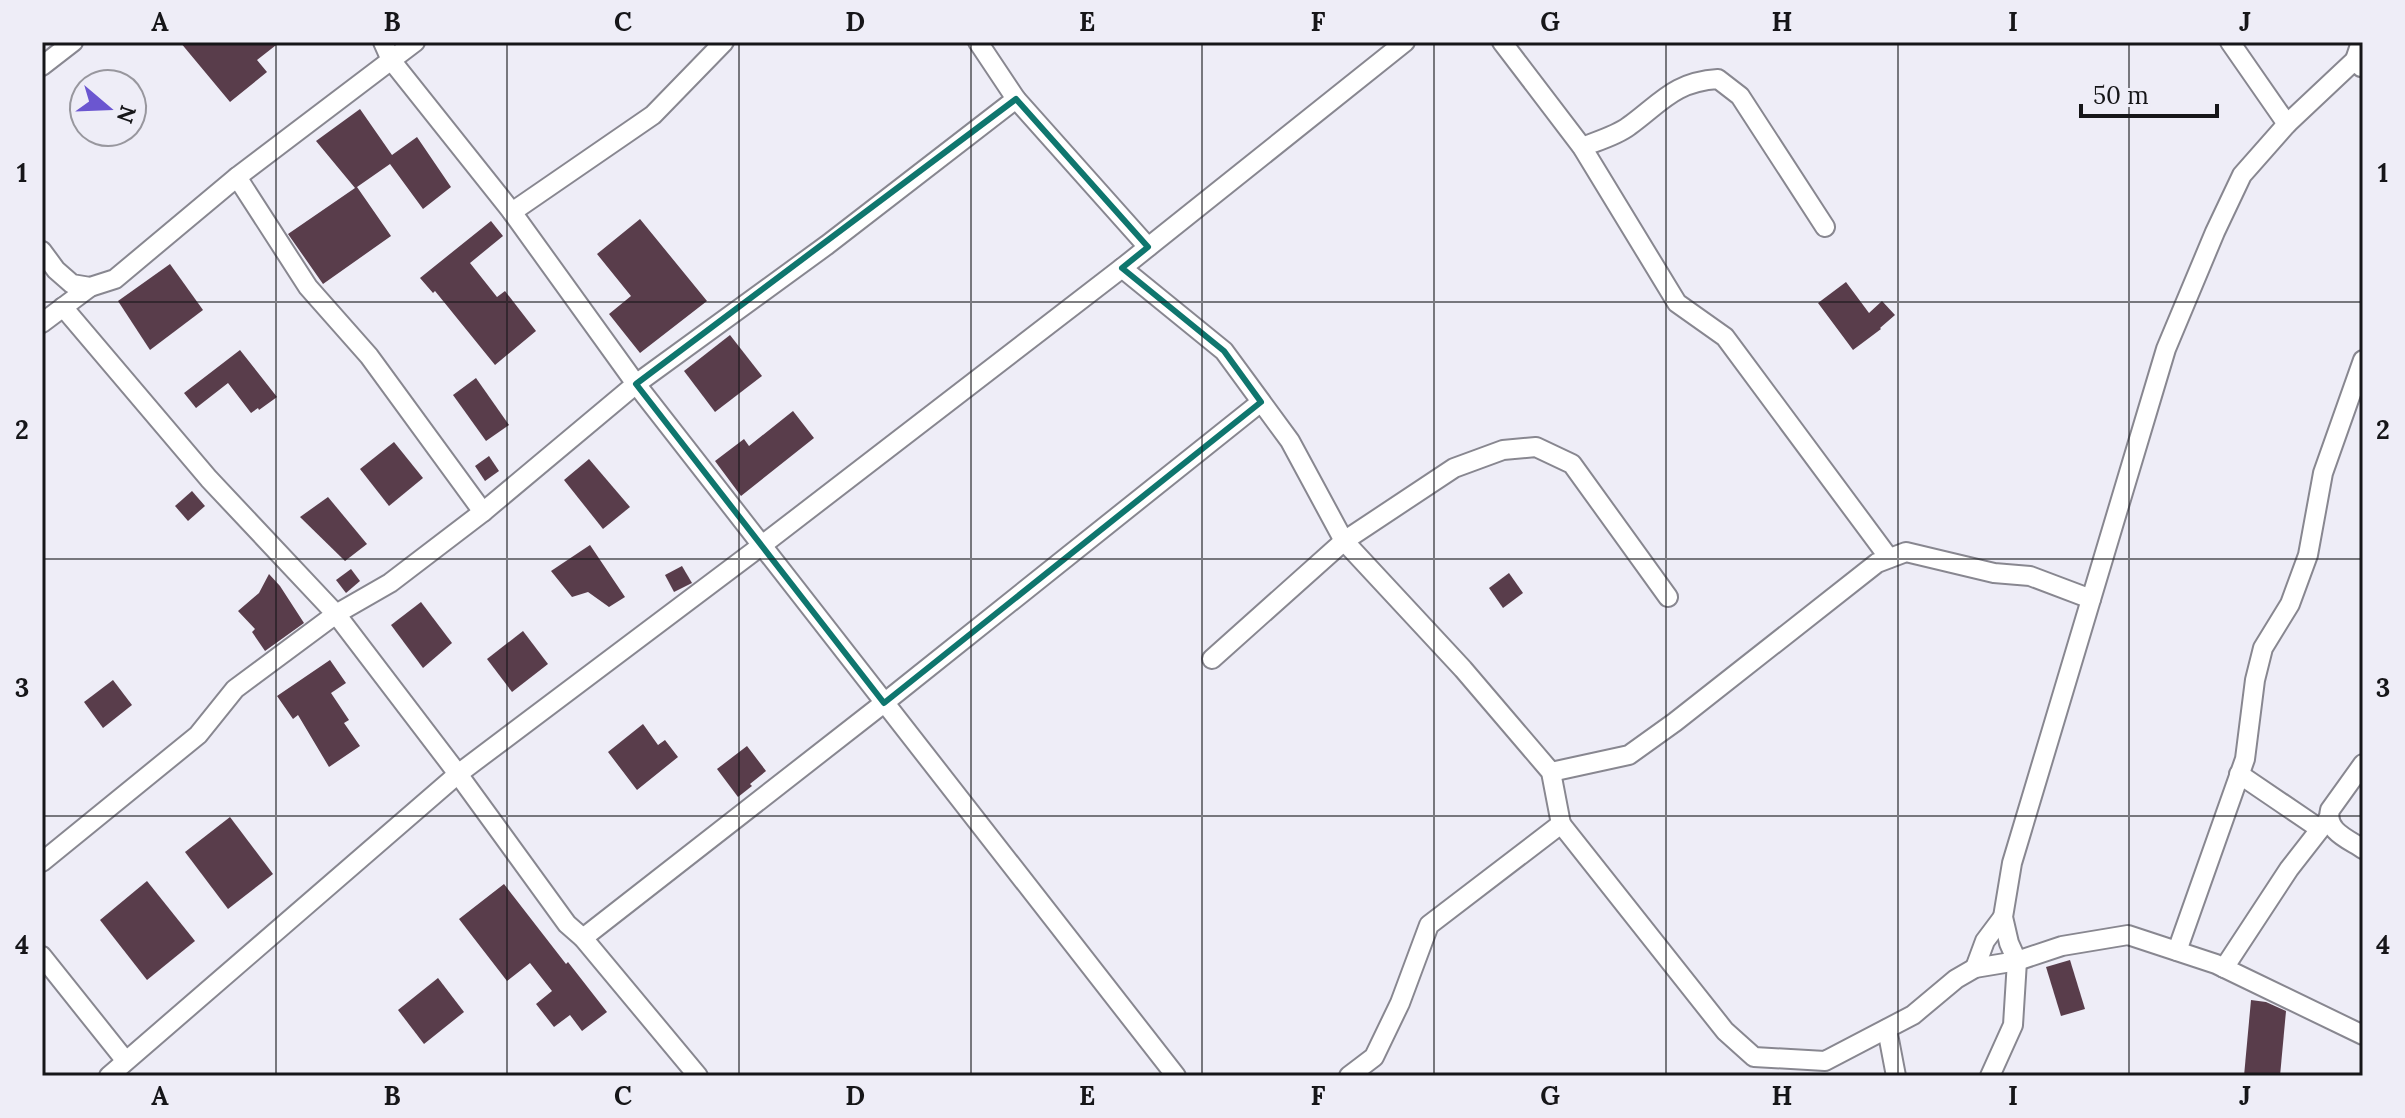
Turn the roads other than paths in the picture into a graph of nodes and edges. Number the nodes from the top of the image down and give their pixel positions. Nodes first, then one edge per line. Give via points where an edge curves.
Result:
1 (73, 42) edge
2 (383, 42) edge
3 (415, 42) edge
4 (724, 42) edge
5 (978, 42) edge
6 (1405, 42) edge
7 (1502, 42) edge
8 (2230, 42) edge
9 (2359, 57) edge
10 (391, 60) junction
11 (42, 66) edge
12 (1016, 99) junction
13 (2287, 124) junction
14 (1582, 147) junction
15 (237, 177) junction
16 (512, 212) junction
17 (1825, 227) dead end
18 (1148, 247) junction
19 (42, 251) edge
20 (1122, 268) junction
21 (90, 287) junction
22 (63, 307) junction
23 (42, 323) edge
24 (2363, 360) edge
25 (636, 384) junction
26 (1261, 402) junction
27 (483, 512) junction
28 (1344, 541) junction
29 (761, 546) junction
30 (1889, 558) junction
31 (1668, 597) dead end
32 (2091, 599) junction
33 (336, 614) junction
34 (1212, 659) dead end
35 (884, 703) junction
36 (2363, 764) edge
37 (1551, 772) junction
38 (458, 774) junction
39 (2239, 774) junction
40 (1561, 824) junction
41 (2324, 824) junction
42 (2363, 849) edge
43 (42, 862) edge
44 (2003, 917) junction
45 (583, 938) junction
46 (2177, 951) junction
47 (42, 956) edge
48 (2017, 961) junction
49 (1975, 968) junction
50 (2224, 968) junction
51 (1887, 1029) junction
52 (2363, 1035) edge
53 (125, 1060) junction
54 (109, 1076) edge
55 (698, 1076) edge
56 (1176, 1076) edge
57 (1349, 1076) edge
58 (1896, 1076) edge
59 (1990, 1076) edge

1 - 11 street
2 - 10 street
3 - 10 street
4 - 16 street via 653,115
5 - 12 street
6 - 18 street
7 - 14 street
8 - 13 street
9 - 13 street
10 - 15 street
10 - 16 street
12 - 18 street
12 - 25 street
13 - 32 street via 2242,175 2166,349
14 - 17 street via 1627,128 1663,97 1695,80 1718,79 1740,96
14 - 30 street via 1677,303 1725,337
15 - 21 street via 115,279
15 - 27 street via 308,287 369,356
16 - 25 street
18 - 20 street
19 - 21 street via 72,284
20 - 26 street via 1224,351
20 - 29 street
21 - 22 street
22 - 23 street
22 - 33 street via 209,479
24 - 39 street via 2323,473 2308,555 2290,604 2263,648
25 - 27 street
25 - 29 street
26 - 28 street via 1290,441
26 - 35 street
27 - 33 street via 390,583
28 - 31 street via 1454,468 1503,450 1536,447 1572,464
28 - 34 street
28 - 37 street
29 - 35 street
29 - 38 street
30 - 32 street via 1906,552 2030,576
30 - 37 street via 1629,755
32 - 44 street via 2012,863
33 - 38 street
33 - 43 street via 235,689 198,735
35 - 45 street
35 - 56 street
36 - 41 street
37 - 40 street
38 - 45 street via 567,924
38 - 53 street
39 - 41 street
39 - 46 street
40 - 51 street via 1725,1031 1754,1057 1825,1061
40 - 57 street via 1429,925 1374,1057
41 - 42 street
41 - 50 street
44 - 48 street
44 - 49 street via 1985,941
45 - 55 street
46 - 48 street via 2128,935 2062,946
46 - 50 street
47 - 53 street
48 - 49 street
48 - 59 street via 2013,1025
49 - 51 street
50 - 52 street
51 - 58 street
53 - 54 street

